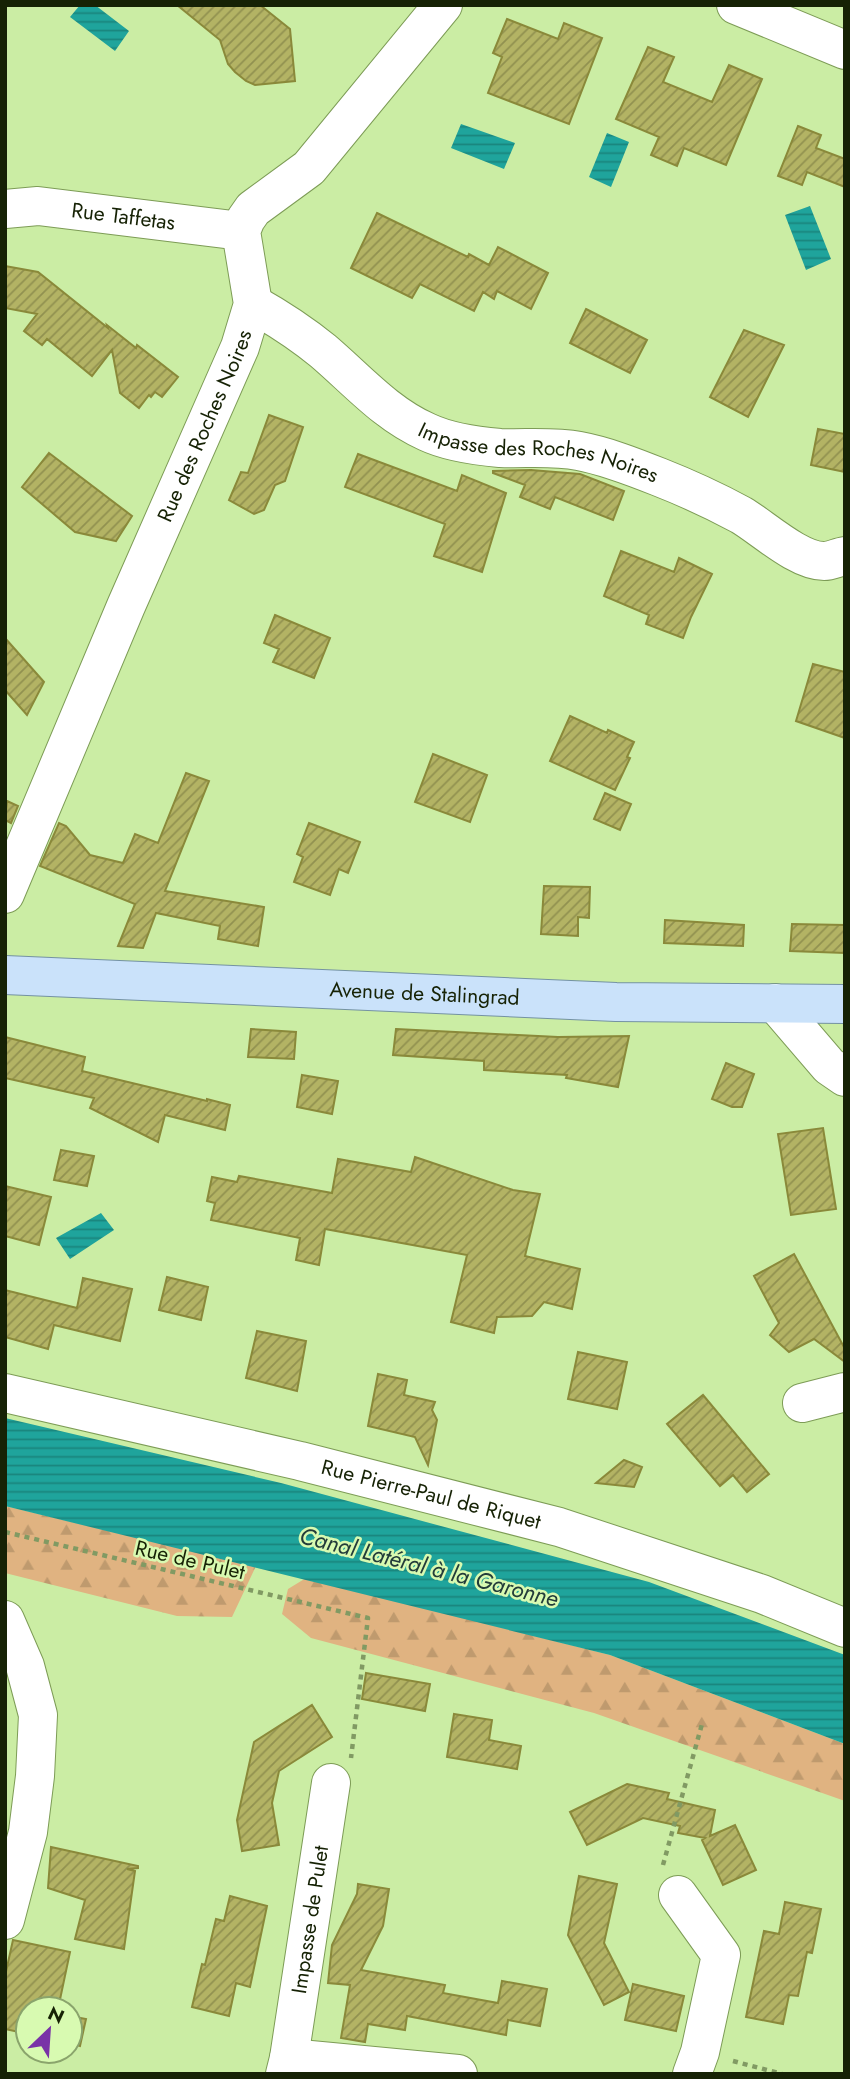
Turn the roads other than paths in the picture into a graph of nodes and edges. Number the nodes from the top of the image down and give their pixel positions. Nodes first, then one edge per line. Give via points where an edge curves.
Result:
1 (443, 5) edge
2 (736, 5) edge
3 (845, 50) edge
4 (5, 209) edge
5 (241, 231) junction
6 (253, 304) junction
7 (845, 556) edge
8 (5, 894) edge
9 (5, 975) edge
10 (775, 1003) junction
11 (837, 1004) edge
12 (845, 1067) edge
13 (845, 1077) edge
14 (845, 1392) edge
15 (5, 1393) edge
16 (802, 1403) dead end
17 (5, 1620) edge
18 (845, 1628) edge
19 (331, 1783) road end
20 (678, 1895) road end
21 (5, 1920) edge
22 (696, 2063) edge
23 (287, 2066) edge
24 (458, 2074) edge

1 - 5 street via 309,168 253,209
2 - 3 street
4 - 5 street, Rue Taffetas via 38,206
5 - 6 street, Rue des Roches Noires
6 - 7 street, Impasse des Roches Noires via 289,325 365,390 429,433 500,448 579,451 660,478 743,516 807,557 824,561
6 - 8 street, Rue des Roches Noires via 240,347
9 - 10 main road, Avenue de Stalingrad via 616,1002
10 - 11 main road, Avenue de Stalingrad
10 - 13 street
11 - 12 street via 831,1036
14 - 16 street
15 - 18 street, Rue Pierre-Paul de Riquet via 559,1527 762,1594
17 - 21 street via 25,1665 38,1715 28,1832
19 - 23 street, Impasse de Pulet
20 - 22 street via 721,1955
23 - 24 street

